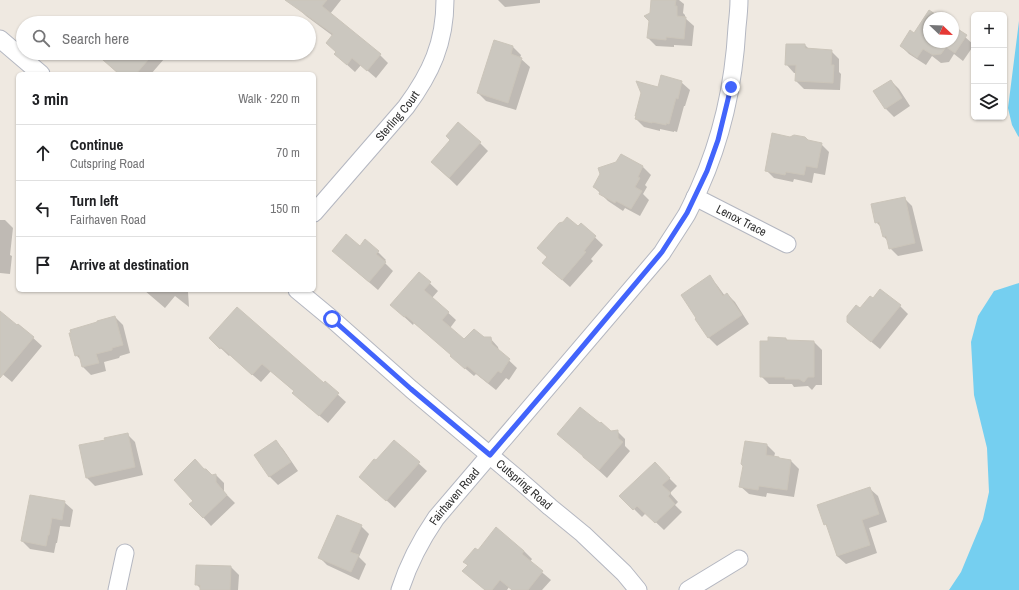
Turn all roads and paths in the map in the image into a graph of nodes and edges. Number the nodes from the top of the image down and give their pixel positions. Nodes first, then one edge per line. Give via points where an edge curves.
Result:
1 (445, 0) edge
2 (739, 0) edge
3 (0, 39) edge
4 (16, 53) edge
5 (25, 60) edge
6 (39, 72) edge
7 (695, 197) junction
8 (316, 211) edge
9 (787, 244) dead end
10 (299, 292) edge
11 (490, 455) junction
12 (125, 553) dead end
13 (739, 559) dead end
14 (117, 590) edge
15 (400, 590) edge
16 (638, 590) edge
17 (688, 590) edge

1 - 8 street, Sterling Court via 445,16 438,49 432,66 418,90
2 - 7 street, Fairhaven Road via 731,87 718,140
3 - 4 street
5 - 6 street
7 - 9 street, Lenox Trace
7 - 11 street, Fairhaven Road via 662,252
10 - 11 street, Cutspring Road
11 - 15 street, Fairhaven Road via 436,518 406,572
11 - 16 street, Cutspring Road via 583,534
12 - 14 street
13 - 17 street

